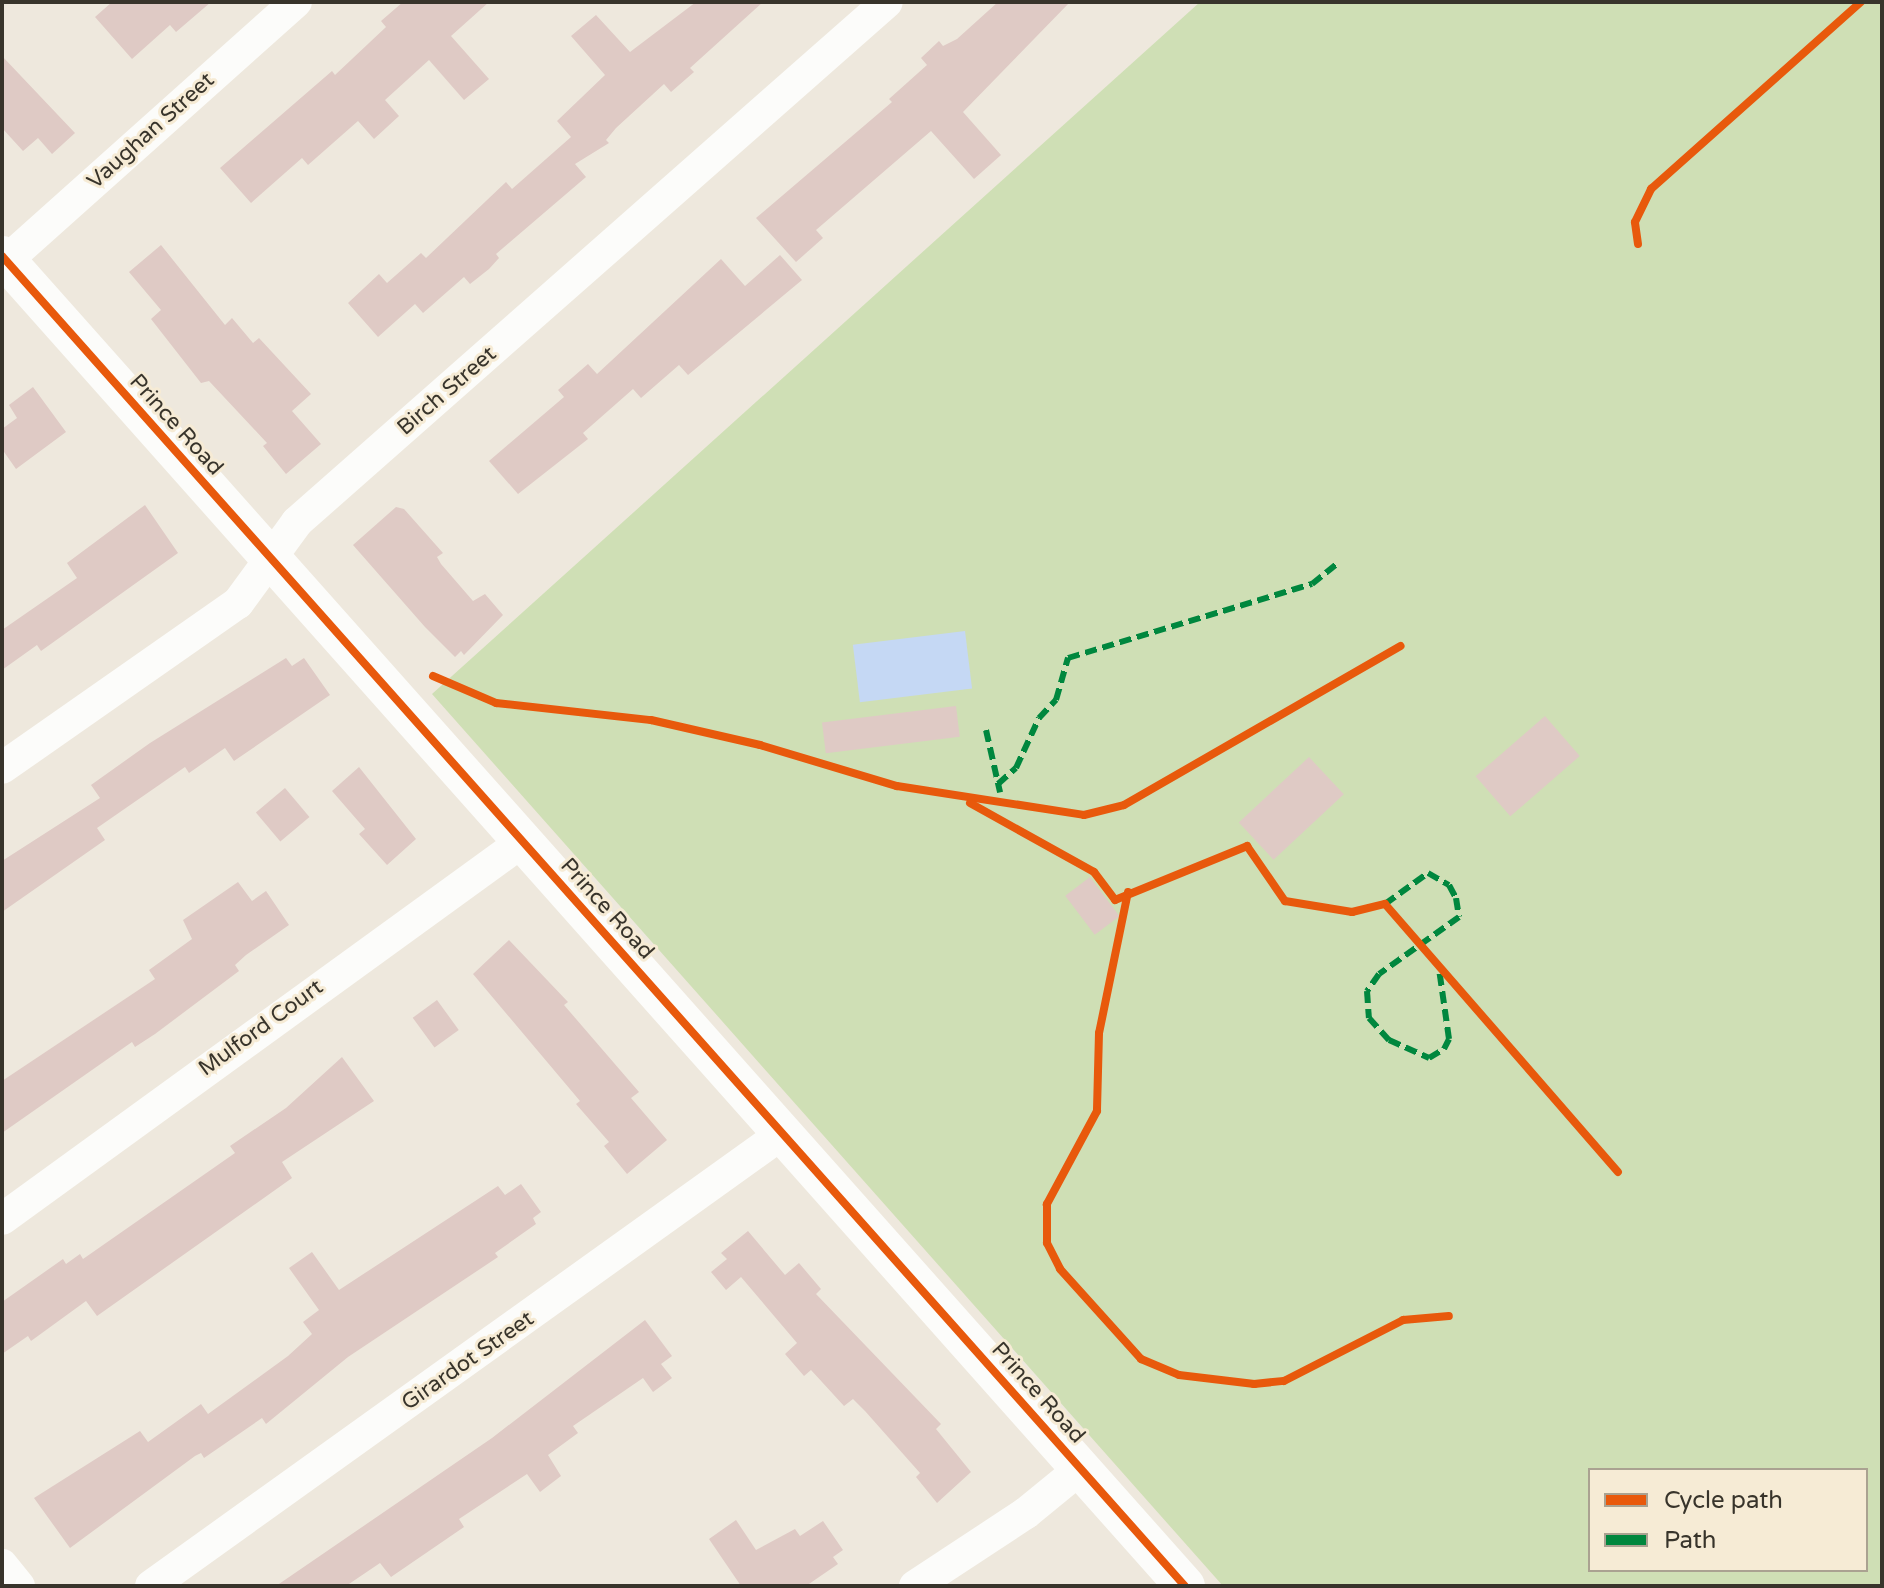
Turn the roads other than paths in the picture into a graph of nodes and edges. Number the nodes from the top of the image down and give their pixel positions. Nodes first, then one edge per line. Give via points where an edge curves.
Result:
1 (296, 2) edge
2 (887, 2) edge
3 (4, 258) edge
4 (271, 559) junction
5 (2, 768) edge
6 (523, 841) junction
7 (783, 1133) junction
8 (2, 1219) edge
9 (1081, 1468) junction
10 (2, 1565) edge
11 (19, 1586) edge
12 (151, 1586) edge
13 (915, 1586) edge
14 (1185, 1586) edge

1 - 3 street, Vaughan Street
2 - 4 street, Birch Street via 297,522
3 - 4 street, Prince Road
4 - 5 street, Birch Street via 238,603
4 - 6 street, Prince Road
6 - 7 street, Prince Road
6 - 8 street, Mulford Court
7 - 9 street, Prince Road
7 - 12 street, Girardot Street
9 - 13 street via 1026,1513
9 - 14 street, Prince Road
10 - 11 street

